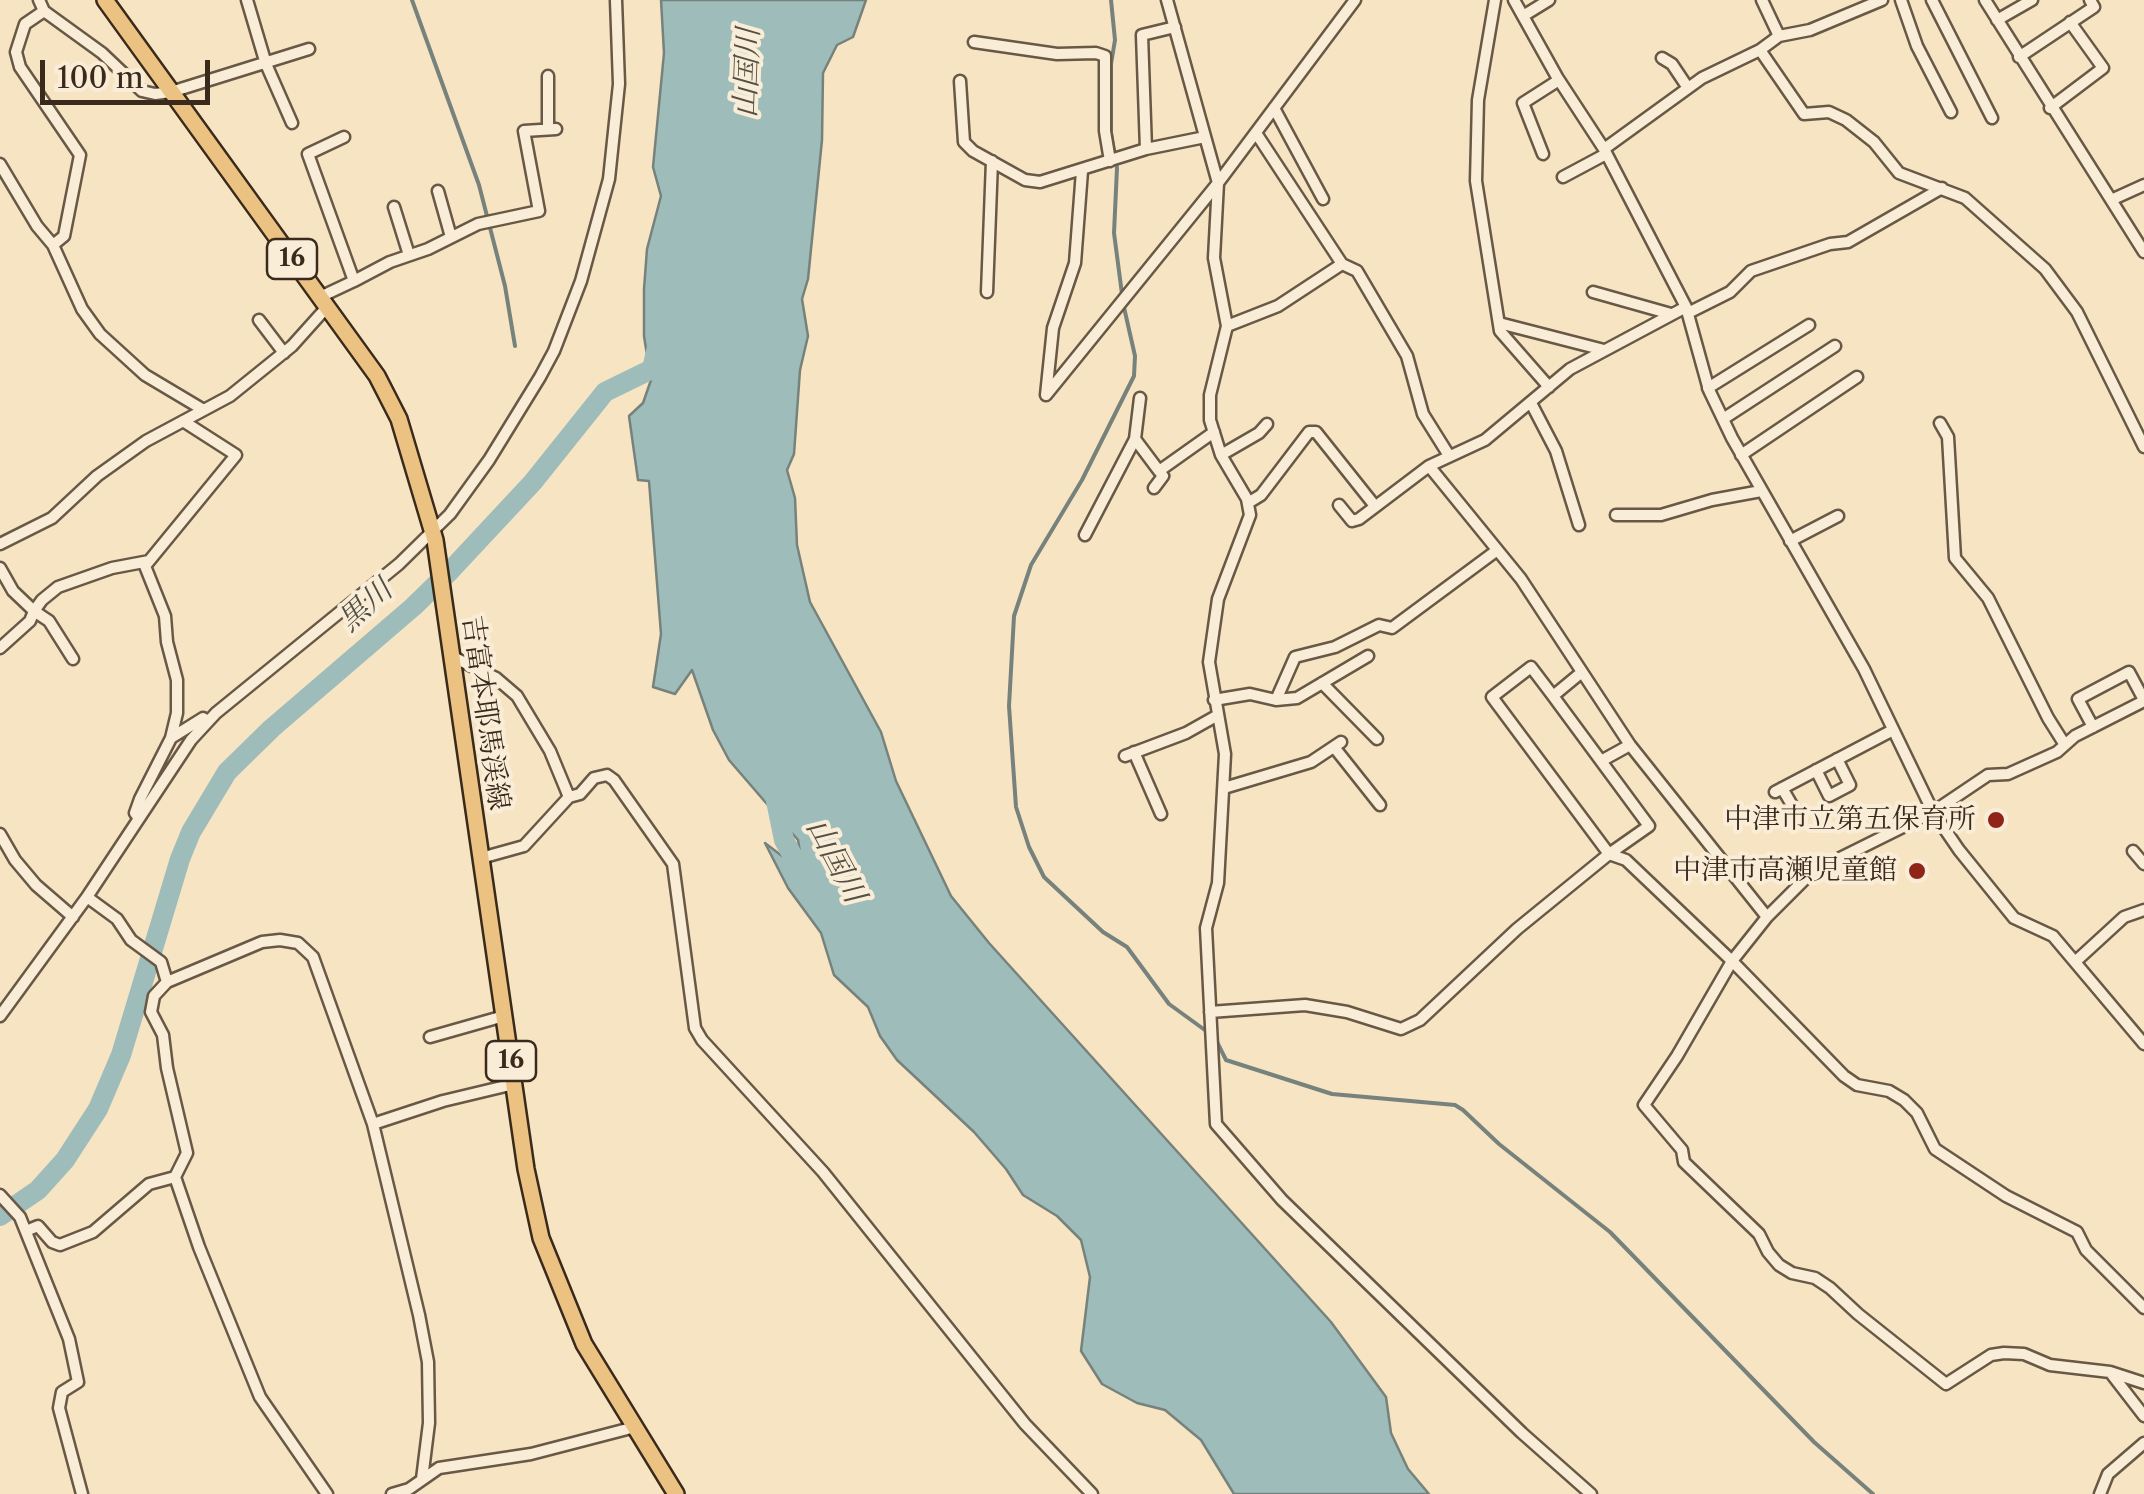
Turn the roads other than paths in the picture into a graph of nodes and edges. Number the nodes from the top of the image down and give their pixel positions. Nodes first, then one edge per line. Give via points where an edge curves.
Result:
1 (104, 0) edge
2 (246, 0) edge
3 (616, 0) edge
4 (1168, 0) edge
5 (1355, 0) edge
6 (1495, 0) edge
7 (1514, 0) edge
8 (1549, 0) edge
9 (1762, 0) edge
10 (1882, 0) edge
11 (1901, 0) edge
12 (1932, 0) edge
13 (1985, 0) edge
14 (2032, 0) edge
15 (2090, 0) edge
16 (41, 5) edge
17 (1523, 16) junction
18 (1997, 20) junction
19 (2070, 22) junction
20 (1175, 27) junction
21 (1779, 36) junction
22 (974, 42) dead end
23 (309, 49) dead end
24 (1760, 50) junction
25 (2019, 56) junction
26 (1662, 58) dead end
27 (266, 64) junction
28 (548, 76) dead end
29 (1559, 80) junction
30 (960, 81) dead end
31 (1688, 88) junction
32 (171, 92) junction
33 (1274, 108) junction
34 (2050, 108) junction
35 (1951, 112) dead end
36 (1992, 118) dead end
37 (292, 123) dead end
38 (1256, 133) junction
39 (344, 137) dead end
40 (1205, 137) junction
41 (1146, 149) junction
42 (1605, 151) junction
43 (1542, 154) dead end
44 (992, 161) junction
45 (1110, 161) junction
46 (0, 164) edge
47 (1082, 171) junction
48 (1563, 177) dead end
49 (1218, 182) junction
50 (2144, 185) edge
51 (1942, 188) junction
52 (438, 191) dead end
53 (1323, 199) dead end
54 (2112, 200) junction
55 (394, 207) dead end
56 (451, 237) junction
57 (53, 245) junction
58 (2144, 252) edge
59 (410, 255) junction
60 (1342, 264) junction
61 (354, 282) junction
62 (987, 292) dead end
63 (1592, 292) dead end
64 (324, 302) junction
65 (1687, 310) junction
66 (1672, 314) junction
67 (259, 320) dead end
68 (1499, 322) junction
69 (1810, 324) dead end
70 (1228, 326) junction
71 (1835, 346) dead end
72 (1605, 350) junction
73 (284, 353) junction
74 (1857, 377) dead end
75 (1549, 387) junction
76 (1708, 388) junction
77 (1140, 398) dead end
78 (1531, 404) junction
79 (202, 409) junction
80 (1723, 419) junction
81 (182, 421) junction
82 (1940, 423) dead end
83 (1267, 424) dead end
84 (1214, 432) junction
85 (1135, 439) junction
86 (2144, 447) edge
87 (1448, 454) junction
88 (1741, 454) junction
89 (1221, 456) junction
90 (1429, 466) junction
91 (1159, 470) junction
92 (1154, 488) dead end
93 (1761, 492) junction
94 (1248, 503) junction
95 (1340, 505) dead end
96 (1374, 506) junction
97 (1616, 515) dead end
98 (1838, 516) dead end
99 (1579, 525) dead end
100 (433, 536) junction
101 (1085, 536) dead end
102 (1790, 541) junction
103 (0, 544) edge
104 (1496, 551) junction
105 (149, 561) junction
106 (0, 568) edge
107 (34, 611) junction
108 (0, 648) edge
109 (451, 656) junction
110 (1368, 656) dead end
111 (73, 659) dead end
112 (1582, 672) junction
113 (1322, 683) junction
114 (1553, 696) junction
115 (1214, 700) junction
116 (1276, 700) junction
117 (2144, 701) edge
118 (1218, 715) junction
119 (208, 721) junction
120 (2094, 727) junction
121 (1893, 730) junction
122 (171, 738) junction
123 (1377, 739) dead end
124 (1630, 745) junction
125 (2065, 745) junction
126 (1837, 759) junction
127 (1601, 761) junction
128 (1816, 770) junction
129 (1224, 788) junction
130 (569, 797) junction
131 (1380, 805) dead end
132 (1796, 812) dead end
133 (1933, 812) junction
134 (1160, 814) dead end
135 (139, 818) junction
136 (0, 834) edge
137 (2133, 852) dead end
138 (1609, 854) junction
139 (481, 858) junction
140 (2144, 864) edge
141 (87, 896) junction
142 (2144, 910) edge
143 (73, 917) junction
144 (1766, 917) junction
145 (1732, 961) junction
146 (2075, 962) junction
147 (167, 982) junction
148 (1210, 1012) junction
149 (0, 1016) edge
150 (504, 1016) junction
151 (430, 1037) dead end
152 (2144, 1044) edge
153 (514, 1084) junction
154 (373, 1124) junction
155 (175, 1177) junction
156 (0, 1195) edge
157 (26, 1231) junction
158 (2144, 1308) edge
159 (2110, 1372) junction
160 (2144, 1383) edge
161 (2143, 1412) edge
162 (635, 1427) junction
163 (2139, 1446) edge
164 (2144, 1458) edge
165 (422, 1479) junction
166 (82, 1494) edge
167 (327, 1494) edge
168 (392, 1494) edge
169 (676, 1494) edge
170 (1092, 1494) edge
171 (1590, 1494) edge
172 (2100, 1494) edge

1 - 32 main road, 吉富本耶馬渓線 / 16
2 - 27 street
3 - 100 street via 617,124 581,281 540,377
4 - 20 street
5 - 33 street
6 - 68 street via 1478,100 1476,181
7 - 17 street
8 - 17 street
9 - 21 street
10 - 21 street
11 - 35 street
12 - 36 street
13 - 18 street
14 - 18 street
15 - 19 street via 2094,7
16 - 32 street via 142,91
16 - 57 street via 24,24 16,52 20,68 80,155 64,236
17 - 29 street
18 - 25 street
19 - 25 street
19 - 34 street via 2103,68
20 - 40 street
20 - 41 street via 1142,35
21 - 24 street
22 - 45 street via 1105,56
23 - 27 street
24 - 31 street
24 - 51 street via 1804,114 1829,112 1846,120 1899,173
25 - 34 street
26 - 31 street
27 - 32 street
27 - 37 street
28 - 56 street via 552,129 524,131 539,212 478,224
29 - 42 street
29 - 43 street via 1523,103
30 - 44 street via 964,142
31 - 42 street
32 - 64 main road, 吉富本耶馬渓線 / 16
33 - 38 street
33 - 53 street
34 - 54 street
38 - 49 street
38 - 60 street
39 - 61 street via 308,154
40 - 41 street
40 - 49 street
41 - 45 street
42 - 48 street
42 - 65 street
44 - 47 street via 1040,182
44 - 62 street
45 - 47 street
46 - 57 street
47 - 49 street via 1075,263 1052,328 1046,396
49 - 70 street via 1214,258
50 - 54 street
51 - 65 street via 1848,242 1751,271 1730,292
51 - 86 street via 1964,198 2045,269 2077,312
52 - 56 street
54 - 58 street
55 - 59 street
56 - 59 street
57 - 79 street via 100,334 145,375
59 - 61 street
60 - 70 street via 1278,306
60 - 87 street via 1357,271 1408,356 1423,414
61 - 64 street
63 - 66 street
64 - 73 street
64 - 100 main road, 吉富本耶馬渓線 / 16 via 399,419
65 - 66 street
65 - 76 street
66 - 72 street
67 - 73 street
68 - 72 street
68 - 75 street
69 - 76 street
70 - 84 street via 1210,395
71 - 80 street
72 - 75 street
73 - 79 street via 230,396
74 - 88 street
75 - 78 street
76 - 80 street
77 - 85 street
78 - 87 street via 1485,440
78 - 99 street via 1556,451
79 - 81 street
80 - 88 street
81 - 103 street via 97,476 52,518
81 - 105 street via 236,455
82 - 125 street via 1948,437 1955,558 1988,598
83 - 89 street
84 - 89 street
84 - 91 street
85 - 91 street
85 - 101 street
87 - 90 street
88 - 93 street
89 - 94 street
90 - 96 street
90 - 104 street
91 - 92 street via 1163,476
93 - 97 street via 1662,515
93 - 102 street
94 - 96 street via 1309,432 1316,432
94 - 115 street via 1250,515 1210,634
95 - 96 street via 1352,521
98 - 102 street
100 - 109 main road, 吉富本耶馬渓線 / 16
100 - 119 street
102 - 121 street
104 - 112 street
104 - 116 street via 1392,628 1379,625 1296,658
105 - 107 street via 58,588
105 - 122 street via 145,566 160,598 177,680
106 - 107 street
107 - 108 street
107 - 111 street via 50,621
109 - 130 street via 516,696
109 - 139 main road, 吉富本耶馬渓線 / 16
110 - 113 street
112 - 114 street
112 - 124 street
113 - 116 street via 1297,698
113 - 123 street
114 - 127 street
114 - 138 street via 1532,667 1492,698
115 - 116 street via 1250,694
115 - 118 street
117 - 120 street
117 - 120 street via 2129,672 2078,699
118 - 129 street
118 - 134 street via 1130,754
119 - 122 street
119 - 135 street
120 - 125 street
121 - 126 street
121 - 133 street
122 - 135 street via 140,799
124 - 127 street
124 - 144 street
125 - 133 street via 2008,774 1988,776
126 - 128 street
126 - 128 street via 1850,785 1829,796
127 - 138 street via 1649,826
128 - 132 street via 1779,790
129 - 131 street via 1311,762 1338,744
129 - 148 street via 1218,883 1206,928
130 - 139 street via 524,846
130 - 170 street via 594,778 614,780 673,864 702,1040 823,1172 1026,1424
133 - 144 street via 1812,872
133 - 146 street via 2014,918 2053,936
135 - 141 street
136 - 143 street via 36,886
137 - 140 street
138 - 145 street via 1626,860
138 - 148 street via 1401,1030 1305,1005
139 - 150 main road, 吉富本耶馬渓線 / 16
141 - 143 street
141 - 147 street via 161,962
142 - 146 street via 2124,917
143 - 149 street
144 - 145 street
145 - 158 street via 1844,1076 1904,1100 1935,1148 2006,1196 2078,1232 2086,1250
145 - 159 street via 1644,1105 1682,1150 1684,1162 1759,1234 1780,1264 1830,1288 1946,1384 2004,1353
146 - 152 street
147 - 154 street via 262,942 290,940 306,947
147 - 155 street via 151,1012 163,1036 187,1153
148 - 171 street via 1216,1124 1229,1141 1346,1264
150 - 151 street
150 - 153 main road, 吉富本耶馬渓線 / 16
153 - 154 street
153 - 162 main road, 吉富本耶馬渓線 / 16 via 547,1256 584,1344
154 - 165 street via 428,1362 430,1423
155 - 157 street via 149,1184 93,1232 60,1245 38,1226
155 - 167 street via 260,1397
156 - 157 street
157 - 166 street via 78,1378 59,1401
159 - 160 street
159 - 161 street
162 - 165 street via 532,1454 439,1468
162 - 169 main road, 吉富本耶馬渓線 / 16
163 - 164 street
163 - 172 street via 2108,1474
165 - 168 street

